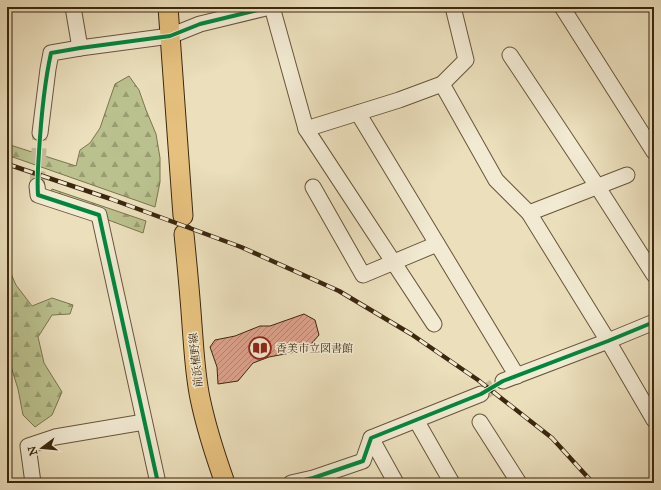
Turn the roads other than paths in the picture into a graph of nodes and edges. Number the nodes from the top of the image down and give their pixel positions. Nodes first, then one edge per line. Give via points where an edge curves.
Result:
1 (73, 7) edge
2 (168, 7) edge
3 (271, 7) edge
4 (454, 7) edge
5 (562, 7) edge
6 (170, 36) junction
7 (80, 48) junction
8 (510, 55) dead end
9 (442, 84) junction
10 (358, 113) junction
11 (306, 129) junction
12 (40, 133) tunnel mouth
13 (654, 152) edge
14 (628, 175) dead end
15 (37, 186) dead end
16 (597, 186) junction
17 (314, 187) dead end
18 (529, 213) junction
19 (437, 244) junction
20 (394, 262) junction
21 (654, 275) edge
22 (654, 322) edge
23 (434, 324) dead end
24 (608, 341) junction
25 (518, 376) junction
26 (503, 381) tunnel mouth
27 (481, 394) tunnel mouth
28 (416, 420) junction
29 (654, 420) edge
30 (144, 422) junction
31 (480, 422) dead end
32 (371, 438) junction
33 (314, 481) edge
34 (33, 483) edge
35 (158, 483) edge
36 (225, 483) edge
37 (291, 483) edge
38 (396, 483) edge
39 (452, 483) edge
40 (519, 483) edge

1 - 7 street
2 - 6 main road, 前浜植野線
3 - 6 street via 200,24
3 - 11 street
4 - 9 street via 466,60
5 - 13 street
6 - 7 street
6 - 36 main road, 前浜植野線 via 194,359 207,430
7 - 12 street via 51,53
8 - 16 street
9 - 10 street
9 - 18 street via 496,180
10 - 11 street
10 - 19 street
11 - 20 street
14 - 16 street
15 - 30 street via 38,195 99,215
16 - 18 street
16 - 21 street
17 - 20 street via 363,274
18 - 24 street
19 - 20 street
19 - 25 street
20 - 23 street
22 - 24 street
24 - 25 street
24 - 29 street
25 - 26 street
27 - 28 street
28 - 32 street
28 - 39 street
30 - 34 street via 55,437 28,446
30 - 35 street
31 - 40 street
32 - 33 street via 363,461
32 - 38 street
33 - 37 street

